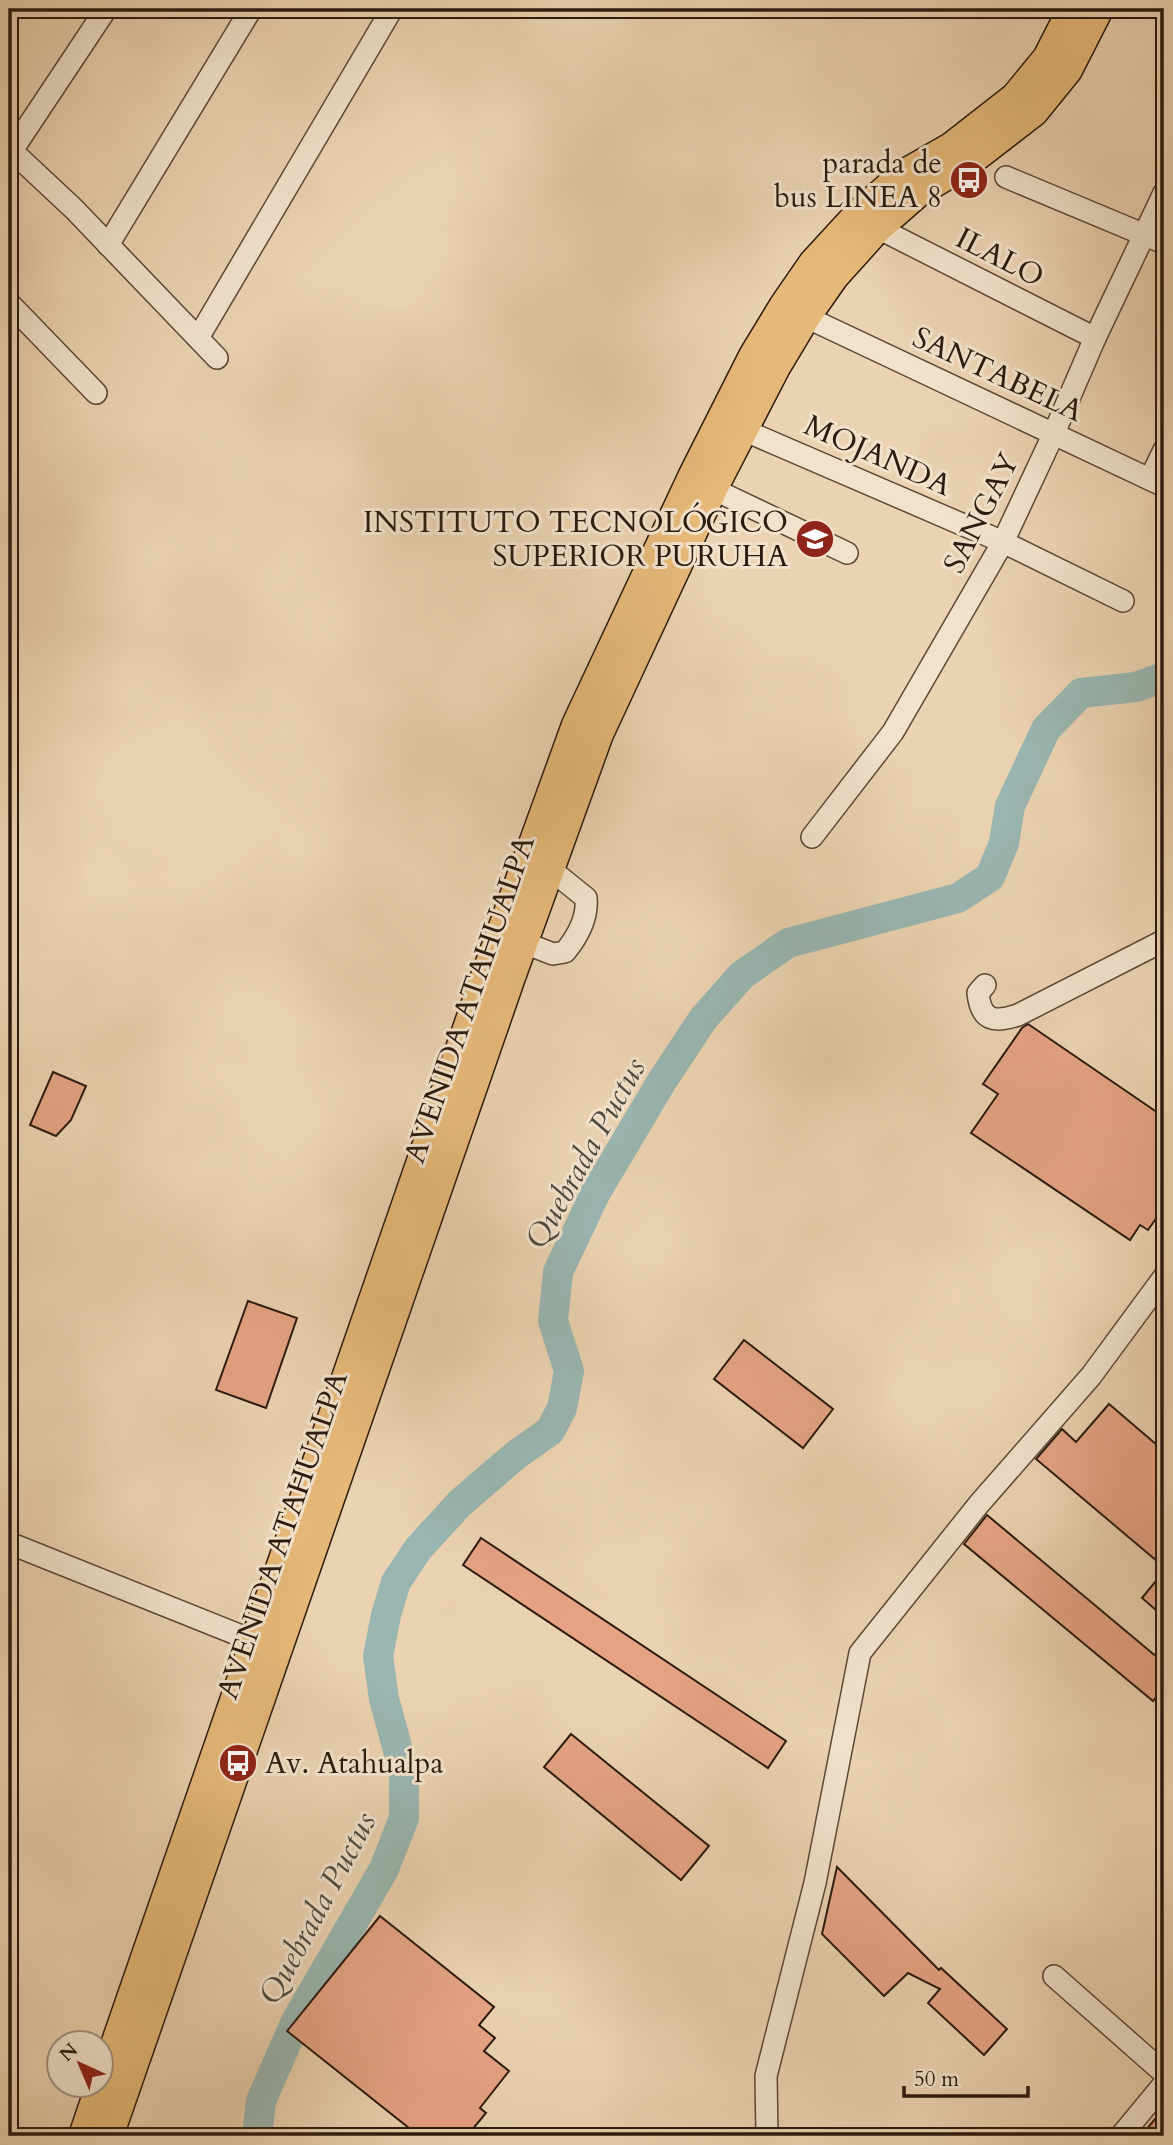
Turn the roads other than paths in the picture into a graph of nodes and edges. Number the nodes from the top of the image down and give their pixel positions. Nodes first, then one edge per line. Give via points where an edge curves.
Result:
1 (106, 9) edge
2 (251, 9) edge
3 (392, 9) edge
4 (1072, 9) edge
5 (1100, 9) edge
6 (11, 154) edge
7 (1006, 177) dead end
8 (1164, 193) edge
9 (878, 228) junction
10 (1156, 238) edge
11 (108, 246) junction
12 (9, 303) edge
13 (806, 317) junction
14 (198, 338) junction
15 (1095, 338) junction
16 (217, 358) dead end
17 (96, 393) dead end
18 (734, 425) junction
19 (1054, 433) junction
20 (1164, 450) edge
21 (1157, 482) edge
22 (713, 489) junction
23 (1003, 542) junction
24 (847, 554) dead end
25 (1123, 601) dead end
26 (629, 641) junction
27 (812, 837) dead end
28 (546, 856) junction
29 (512, 938) junction
30 (1163, 946) edge
31 (985, 985) dead end
32 (1164, 1277) edge
33 (379, 1320) junction
34 (9, 1543) edge
35 (254, 1641) junction
36 (230, 1748) junction
37 (1054, 1976) dead end
38 (116, 2045) edge
39 (1164, 2073) edge
40 (1164, 2084) edge
41 (95, 2100) edge
42 (83, 2136) edge
43 (109, 2136) edge
44 (767, 2136) edge
45 (1121, 2136) edge

1 - 6 street
2 - 11 street
3 - 14 street
4 - 18 main road, AVENIDA ATAHUALPA via 1047,58 1015,97 951,147 902,175 813,263 753,356
5 - 9 main road, AVENIDA ATAHUALPA via 1068,70 1034,112 968,163 919,192
6 - 11 street
7 - 10 street
8 - 10 street, SANGAY
9 - 13 main road, AVENIDA ATAHUALPA
9 - 15 street, ILALO
10 - 15 street, SANGAY
11 - 14 street
12 - 17 street
13 - 18 main road, AVENIDA ATAHUALPA
13 - 19 street, SANTABELA
14 - 16 street
15 - 19 street, SANGAY
18 - 22 main road, AVENIDA ATAHUALPA
18 - 23 street, MOJANDA
18 - 26 main road, AVENIDA ATAHUALPA via 693,475
19 - 21 street, SANTABELA
19 - 23 street, SANGAY
20 - 21 street
22 - 24 street
22 - 26 main road, AVENIDA ATAHUALPA
23 - 25 street, MOJANDA
23 - 27 street, SANGAY via 893,732
26 - 28 main road, AVENIDA ATAHUALPA via 576,724
28 - 29 main road, AVENIDA ATAHUALPA
28 - 29 street via 586,898 587,910 575,940 565,952 553,954
29 - 33 main road, AVENIDA ATAHUALPA
30 - 31 street via 1003,1020 989,1018 979,1008 978,993
32 - 44 street via 1091,1376 979,1504 860,1653 815,1883 766,2076
33 - 35 main road, AVENIDA ATAHUALPA
33 - 36 main road, AVENIDA ATAHUALPA
34 - 35 street
35 - 36 main road, AVENIDA ATAHUALPA
36 - 38 main road, AVENIDA ATAHUALPA
36 - 43 main road, AVENIDA ATAHUALPA
37 - 39 street
40 - 45 street
41 - 42 main road, AVENIDA ATAHUALPA

